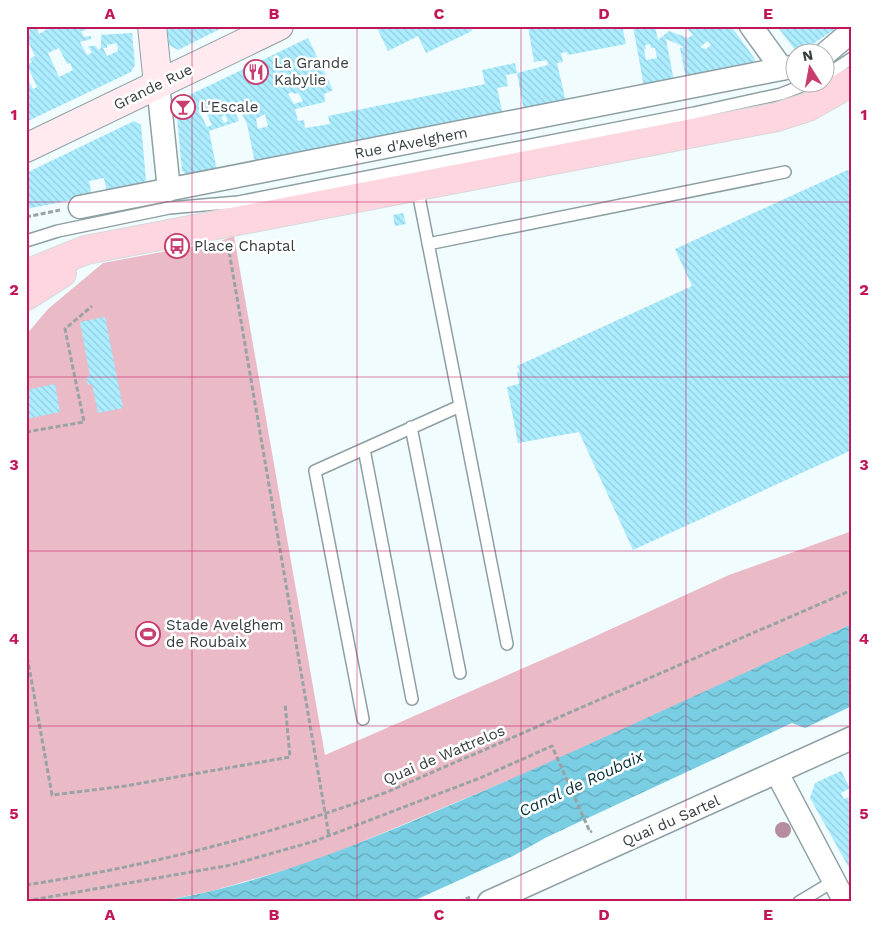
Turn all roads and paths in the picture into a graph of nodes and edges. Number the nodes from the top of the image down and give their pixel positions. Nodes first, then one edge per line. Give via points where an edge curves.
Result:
1 (152, 26) edge
2 (279, 26) edge
3 (751, 26) edge
4 (852, 31) edge
5 (836, 45) edge
6 (852, 58) edge
7 (786, 65) edge
8 (836, 68) edge
9 (786, 69) edge
10 (852, 82) edge
11 (158, 84) junction
12 (786, 92) edge
13 (26, 148) edge
14 (786, 172) dead end
15 (417, 187) junction
16 (169, 190) junction
17 (80, 206) joint
18 (26, 217) edge
19 (224, 225) junction
20 (26, 241) edge
21 (129, 242) junction
22 (428, 244) junction
23 (26, 274) edge
24 (26, 296) edge
25 (92, 306) dead end
26 (460, 406) junction
27 (411, 427) junction
28 (26, 432) edge
29 (364, 449) junction
30 (852, 590) edge
31 (507, 644) dead end
32 (26, 650) edge
33 (460, 673) dead end
34 (412, 699) dead end
35 (285, 703) dead end
36 (363, 719) dead end
37 (852, 738) edge
38 (777, 773) junction
39 (326, 815) junction
40 (590, 832) dead end
41 (329, 836) junction
42 (834, 882) junction
43 (26, 885) edge
44 (805, 900) edge
45 (26, 901) edge
46 (489, 902) edge
47 (845, 902) edge

1 - 11 street
2 - 11 street, Grande Rue
3 - 7 street
4 - 5 street
6 - 8 lane
9 - 16 street, Rue d'Avelghem
10 - 15 main road via 816,103 777,117
11 - 13 street, Grande Rue
11 - 16 street
12 - 20 lane via 694,114 238,202 162,209
14 - 22 lane
15 - 19 main road
15 - 22 lane
16 - 17 street, Rue d'Avelghem
17 - 18 path
19 - 21 main road
19 - 39 path
21 - 23 main road via 76,253
21 - 24 main road via 78,262
22 - 26 lane
25 - 28 path via 65,329 84,422
26 - 27 lane
26 - 31 lane
27 - 29 lane
27 - 33 lane
29 - 34 lane
29 - 36 lane via 315,471
30 - 39 path, Quai de Wattrelos via 387,792
32 - 35 path via 52,795 125,786 290,757
37 - 38 street, Quai du Sartel
38 - 42 street
38 - 46 street, Quai du Sartel
39 - 41 path
39 - 43 path, Quai de Wattrelos via 204,848
40 - 41 path via 552,746 480,778
41 - 45 path via 231,865
42 - 44 lane
42 - 47 street

